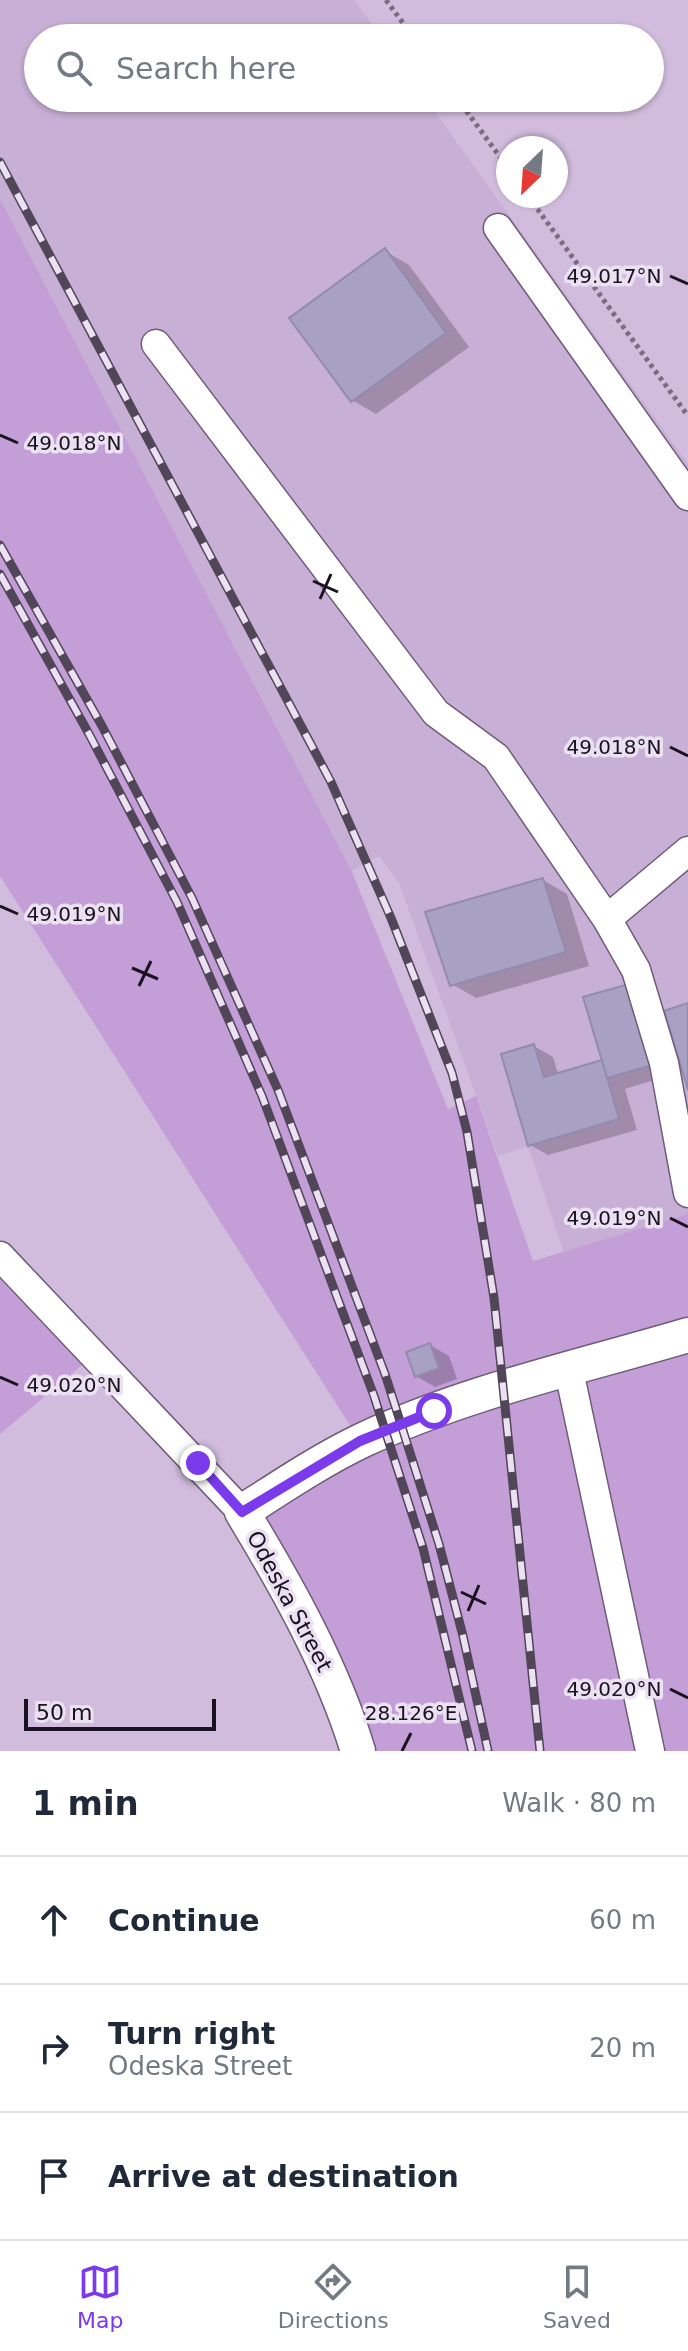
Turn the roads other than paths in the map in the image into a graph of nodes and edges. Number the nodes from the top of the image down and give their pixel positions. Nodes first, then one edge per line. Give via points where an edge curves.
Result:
1 (498, 228) dead end
2 (156, 344) dead end
3 (688, 496) edge
4 (688, 851) edge
5 (607, 919) junction
6 (688, 1193) edge
7 (0, 1256) edge
8 (688, 1335) edge
9 (569, 1371) junction
10 (242, 1512) junction
11 (358, 1751) edge
12 (650, 1751) edge

1 - 3 street
2 - 5 street via 436,713 496,757
4 - 5 street
5 - 6 street via 636,970 664,1063
7 - 10 street, Odeska Street
8 - 9 main road
9 - 10 main road via 470,1399 373,1436
9 - 12 street
10 - 11 main road, Odeska Street via 305,1622

